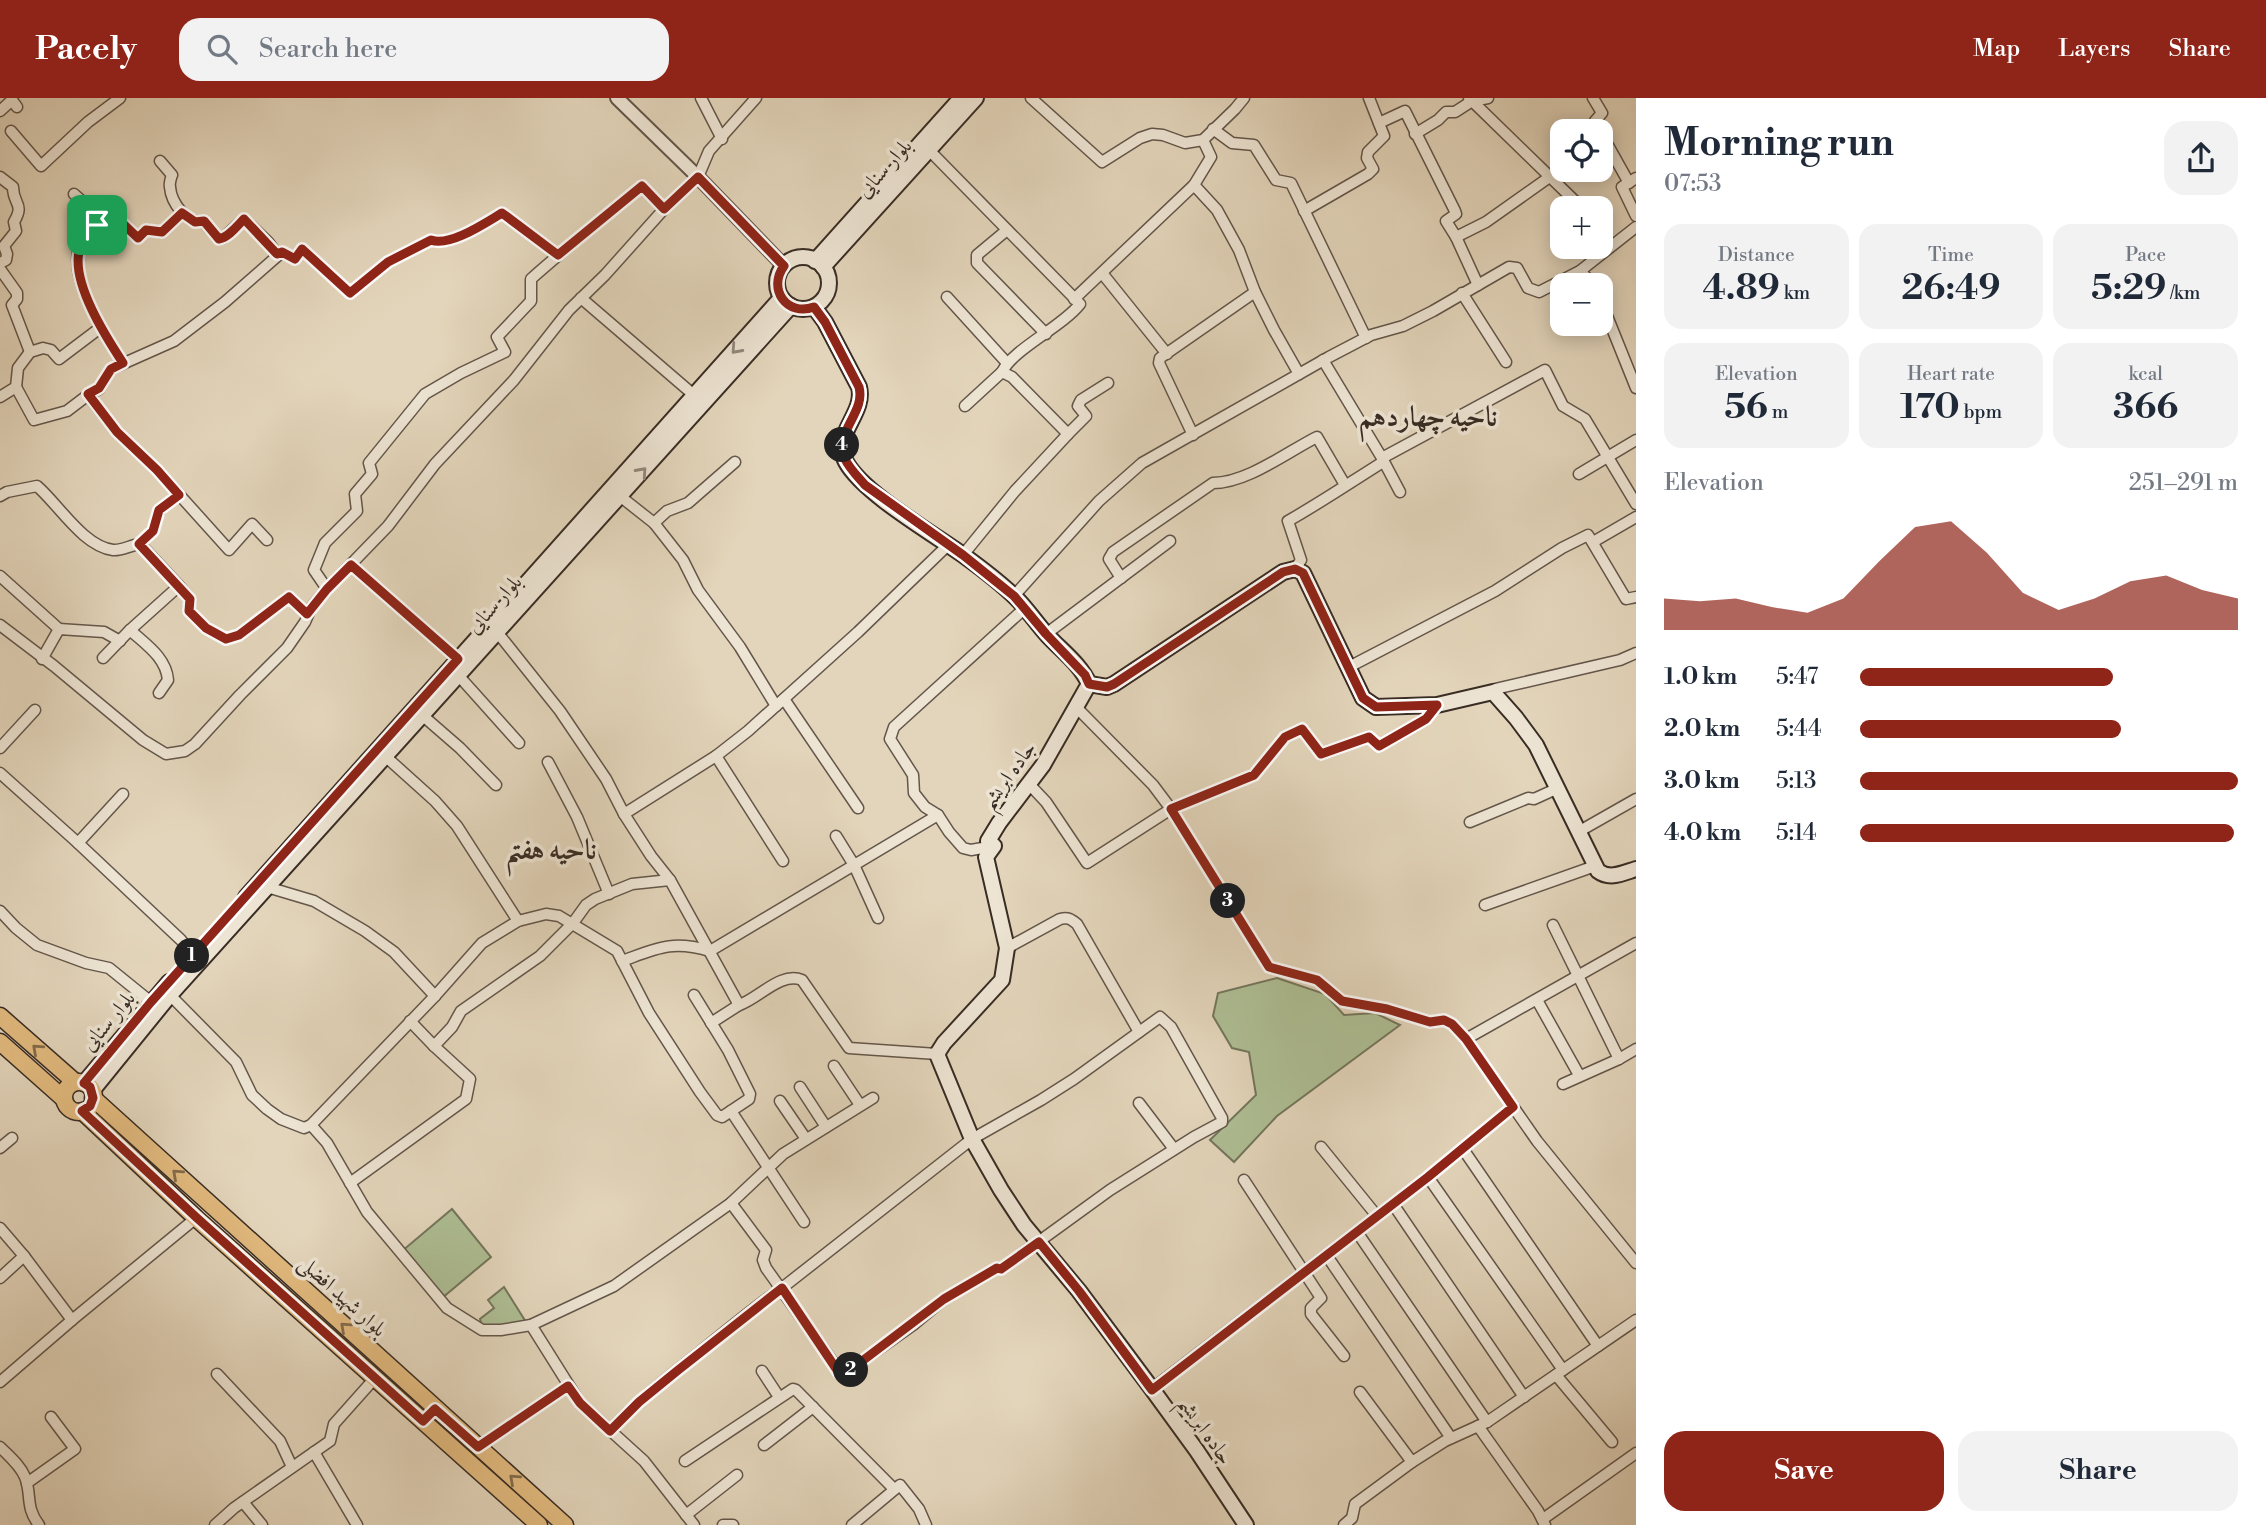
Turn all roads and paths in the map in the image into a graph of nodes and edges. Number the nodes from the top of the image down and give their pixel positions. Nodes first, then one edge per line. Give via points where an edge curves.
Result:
1 (120, 98) edge
2 (617, 98) edge
3 (701, 98) edge
4 (756, 98) edge
5 (961, 98) edge
6 (976, 98) edge
7 (1031, 98) edge
8 (1244, 98) edge
9 (1369, 98) edge
10 (1488, 98) edge
11 (1593, 98) edge
12 (1471, 99) edge
13 (17, 107) dead end
14 (0, 111) edge
15 (1597, 119) edge
16 (1379, 123) junction
17 (1213, 129) junction
18 (10, 131) dead end
19 (1415, 134) junction
20 (722, 139) junction
21 (1203, 140) junction
22 (929, 150) junction
23 (1613, 151) edge
24 (160, 161) dead end
25 (1550, 175) edge
26 (0, 177) edge
27 (698, 177) junction
28 (1550, 177) edge
29 (1632, 180) edge
30 (1557, 182) edge
31 (1194, 185) junction
32 (74, 194) dead end
33 (1570, 196) edge
34 (664, 209) junction
35 (1304, 211) junction
36 (182, 213) junction
37 (1636, 216) edge
38 (97, 225) junction
39 (1636, 228) edge
40 (1007, 230) junction
41 (1456, 237) junction
42 (277, 254) junction
43 (558, 255) junction
44 (819, 264) junction
45 (0, 266) edge
46 (784, 266) junction
47 (1580, 271) joint
48 (1102, 273) junction
49 (1478, 285) junction
50 (1255, 292) junction
51 (1462, 293) junction
52 (947, 297) dead end
53 (581, 298) junction
54 (1074, 299) junction
55 (786, 302) junction
56 (814, 307) junction
57 (100, 328) junction
58 (1613, 328) edge
59 (1046, 334) junction
60 (1366, 338) junction
61 (30, 352) junction
62 (1167, 354) junction
63 (1323, 360) junction
64 (1506, 362) dead end
65 (123, 363) junction
66 (1004, 367) junction
67 (1300, 374) junction
68 (1634, 375) edge
69 (1108, 383) dead end
70 (16, 387) junction
71 (1636, 388) edge
72 (88, 394) junction
73 (695, 396) junction
74 (0, 397) edge
75 (965, 406) dead end
76 (1068, 435) junction
77 (1193, 435) junction
78 (1636, 440) edge
79 (1607, 456) junction
80 (1383, 460) junction
81 (735, 462) dead end
82 (1579, 474) dead end
83 (1345, 485) junction
84 (1400, 492) dead end
85 (616, 493) junction
86 (179, 495) junction
87 (0, 496) edge
88 (1636, 503) edge
89 (1636, 517) edge
90 (654, 523) junction
91 (267, 540) dead end
92 (1170, 541) dead end
93 (1593, 542) junction
94 (139, 544) junction
95 (948, 545) junction
96 (963, 555) junction
97 (351, 565) junction
98 (1295, 569) junction
99 (0, 576) edge
100 (1121, 578) junction
101 (179, 586) junction
102 (327, 589) junction
103 (1014, 596) junction
104 (1636, 597) edge
105 (1026, 608) junction
106 (307, 614) junction
107 (0, 625) edge
108 (59, 629) junction
109 (130, 630) junction
110 (497, 632) junction
111 (1046, 634) junction
112 (120, 641) junction
113 (1636, 653) edge
114 (103, 658) dead end
115 (42, 659) junction
116 (458, 659) junction
117 (1347, 668) junction
118 (458, 675) junction
119 (1089, 684) junction
120 (1493, 692) junction
121 (159, 693) dead end
122 (780, 703) junction
123 (1437, 705) junction
124 (1077, 708) junction
125 (35, 710) dead end
126 (422, 715) junction
127 (519, 743) dead end
128 (0, 748) edge
129 (385, 756) junction
130 (716, 756) junction
131 (548, 762) dead end
132 (0, 773) edge
133 (1030, 783) junction
134 (496, 785) dead end
135 (1556, 789) junction
136 (124, 794) dead end
137 (1636, 799) edge
138 (858, 808) dead end
139 (1171, 809) junction
140 (624, 814) junction
141 (938, 815) junction
142 (1470, 822) dead end
143 (1578, 832) junction
144 (836, 836) dead end
145 (78, 843) junction
146 (994, 846) junction
147 (783, 861) dead end
148 (853, 865) junction
149 (1595, 866) junction
150 (1636, 869) edge
151 (670, 880) junction
152 (267, 887) junction
153 (609, 894) junction
154 (1485, 905) dead end
155 (0, 911) edge
156 (878, 918) dead end
157 (518, 921) junction
158 (573, 923) junction
159 (1553, 925) dead end
160 (1636, 943) edge
161 (1007, 948) junction
162 (710, 951) junction
163 (193, 955) junction
164 (622, 961) junction
165 (1577, 976) junction
166 (170, 995) junction
167 (694, 995) dead end
168 (435, 996) junction
169 (1538, 1000) junction
170 (151, 1002) junction
171 (739, 1005) junction
172 (0, 1016) edge
173 (411, 1021) junction
174 (711, 1023) junction
175 (1139, 1032) junction
176 (1466, 1039) junction
177 (0, 1042) edge
178 (434, 1046) junction
179 (1636, 1050) edge
180 (937, 1054) junction
181 (1619, 1059) junction
182 (834, 1066) dead end
183 (1579, 1075) junction
184 (1563, 1084) dead end
185 (800, 1087) dead end
186 (86, 1089) junction
187 (873, 1098) dead end
188 (64, 1099) junction
189 (780, 1101) dead end
190 (1139, 1103) dead end
191 (860, 1105) junction
192 (1513, 1107) junction
193 (82, 1111) junction
194 (731, 1111) junction
195 (312, 1125) junction
196 (826, 1126) junction
197 (12, 1138) dead end
198 (806, 1139) junction
199 (972, 1139) junction
200 (1321, 1147) dead end
201 (0, 1148) edge
202 (1463, 1149) junction
203 (1174, 1150) junction
204 (767, 1169) junction
205 (1428, 1177) junction
206 (1244, 1180) dead end
207 (350, 1183) junction
208 (731, 1203) junction
209 (1393, 1204) junction
210 (1377, 1216) junction
211 (197, 1218) junction
212 (804, 1222) dead end
213 (0, 1228) edge
214 (1357, 1231) junction
215 (1039, 1242) junction
216 (24, 1256) junction
217 (1327, 1256) junction
218 (1636, 1263) edge
219 (1304, 1274) junction
220 (0, 1278) edge
221 (782, 1288) junction
222 (72, 1320) junction
223 (1636, 1320) edge
224 (531, 1325) junction
225 (1598, 1346) junction
226 (1344, 1356) dead end
227 (762, 1371) dead end
228 (1560, 1372) junction
229 (218, 1374) dead end
230 (375, 1378) junction
231 (0, 1382) edge
232 (568, 1386) junction
233 (1152, 1390) junction
234 (1360, 1392) dead end
235 (779, 1397) junction
236 (1524, 1397) junction
237 (813, 1407) junction
238 (435, 1409) junction
239 (51, 1417) dead end
240 (423, 1421) junction
241 (1482, 1424) junction
242 (610, 1431) junction
243 (1451, 1438) junction
244 (1612, 1442) dead end
245 (764, 1445) dead end
246 (0, 1447) edge
247 (478, 1447) junction
248 (314, 1452) junction
249 (1636, 1453) edge
250 (685, 1461) dead end
251 (1412, 1462) junction
252 (292, 1467) junction
253 (737, 1475) dead end
254 (26, 1483) junction
255 (894, 1489) junction
256 (243, 1502) junction
257 (686, 1515) junction
258 (1544, 1522) edge
259 (39, 1525) edge
260 (215, 1525) edge
261 (262, 1525) edge
262 (357, 1525) edge
263 (539, 1525) edge
264 (565, 1525) edge
265 (694, 1525) edge
266 (723, 1525) edge
267 (733, 1525) edge
268 (852, 1525) edge
269 (926, 1525) edge
270 (1246, 1525) edge
271 (1343, 1525) edge

1 - 18 street via 41,166
2 - 27 street
3 - 20 street
4 - 20 street
5 - 44 main road, بلوار سنایی
6 - 22 main road, بلوار سنایی
7 - 21 street via 1102,162 1152,134 1185,144
8 - 17 street
9 - 16 street
10 - 12 street
11 - 15 street via 1602,113
12 - 19 street
12 - 25 street
13 - 14 street via 12,100
16 - 19 street via 1405,111
16 - 35 street via 1384,136 1367,158 1373,169
17 - 21 street
17 - 35 street via 1232,143 1254,145 1276,180 1291,183
19 - 41 street via 1455,211 1446,221
20 - 27 street via 709,151
21 - 31 street via 1211,157
22 - 40 street
22 - 44 main road, بلوار سنایی
23 - 29 street
24 - 36 street via 172,175 169,186
26 - 45 street via 13,187 20,206 16,231 4,246 6,260
27 - 34 street
27 - 46 street
28 - 41 street via 1486,222
29 - 37 street via 1622,187
30 - 33 street
31 - 48 street
31 - 50 street via 1217,210
32 - 38 street
34 - 43 street via 642,186
34 - 53 street
35 - 60 street
36 - 38 street via 162,232 146,230 138,238 117,218
36 - 42 street via 195,222 204,221 219,239 244,219
38 - 57 street via 78,253 80,277
39 - 47 street
40 - 54 street
40 - 59 street via 977,255 977,263
41 - 49 street
42 - 43 street via 295,259 302,249 350,293 388,262 431,240 438,243 472,231 502,213
42 - 65 street via 174,341
43 - 102 street via 531,279 531,302 497,337 505,352 425,394 369,463 372,474 355,494 357,511 325,543 314,570
44 - 46 main road via 802,258
44 - 56 main road via 828,279 827,292
45 - 61 street via 17,293 12,304
46 - 55 main road via 777,285
47 - 49 street via 1539,292 1528,288 1513,266
48 - 54 street
48 - 62 street
49 - 51 street
50 - 62 street
50 - 67 street
51 - 60 street via 1403,326
51 - 64 street
52 - 66 street
53 - 73 street
53 - 97 street
54 - 59 street via 1079,306
55 - 56 main road via 802,309
55 -> 73 main road, بلوار سنایی
85 -> 55 main road, بلوار سنایی
56 - 95 main road via 861,395 843,434 846,461 865,485
57 - 61 street via 59,359 43,348
57 - 65 street
58 - 68 street
59 - 66 street
60 - 63 street
61 - 70 street via 18,368
62 - 77 street via 1159,363
63 - 67 street
63 - 80 street
65 - 72 street
66 - 75 street
66 - 76 street
67 - 77 street
68 - 71 street
69 - 76 street via 1081,400 1078,406 1086,416
70 - 72 street via 33,420 67,411
70 - 74 street
72 - 86 street via 117,432
73 - 85 main road, بلوار سنایی
76 - 96 street
77 - 103 street via 1142,463 1099,501
78 - 79 street
79 - 80 street via 1586,419 1563,406 1545,370
79 - 82 street
79 - 88 street
80 - 83 street
80 - 84 street
81 - 90 street via 688,503
83 - 98 street via 1288,522 1301,560
83 - 100 street via 1317,437 1227,483 1213,483 1113,552 1109,559
85 - 90 street
85 - 110 main road, بلوار سنایی
85 - 116 main road, بلوار سنایی
86 - 91 street via 229,550 252,524
86 - 94 street via 159,510 153,531
87 - 94 street via 37,486 96,545 116,551
89 - 93 street
90 - 122 street
92 - 100 street
93 - 104 street via 1626,599
93 - 117 street via 1588,535 1562,548 1495,591
94 - 101 street
95 - 96 main road
95 - 122 street
96 - 103 main road
97 - 102 street
97 - 116 street
98 - 117 main road via 1303,573
98 - 119 main road via 1283,572 1114,684
99 - 108 street
100 - 111 street
101 - 106 street via 190,599 189,611 226,639 239,635 289,597
101 - 109 street
102 - 106 street
103 - 105 main road
105 - 111 main road
105 - 141 street via 890,734 913,775 914,793
106 - 115 street via 287,648 195,744 172,755 143,740
107 - 115 street
108 - 112 street via 104,632
108 - 115 street
109 - 112 street
109 - 121 street via 160,657 167,670 168,680
110 - 118 main road, بلوار سنایی
110 - 140 street via 560,710
111 - 119 main road
112 - 114 street
113 - 120 street
116 - 163 main road, بلوار سنایی
117 - 123 main road via 1363,698 1376,707
118 - 126 main road, بلوار سنایی
118 - 127 street
119 - 124 main road, جاده ابریشم
120 - 123 main road
120 - 135 main road via 1535,744
122 - 130 street
122 - 138 street
123 - 139 street via 1426,719 1379,746 1369,737 1321,754 1302,729 1285,737 1254,775
124 - 133 main road, جاده ابریشم
124 - 139 street
125 - 128 street
126 - 129 main road, بلوار سنایی
126 - 134 street
129 - 152 main road, بلوار سنایی
129 - 157 street via 457,826
130 - 140 street
130 - 147 street
131 - 153 street
132 - 145 street
133 - 139 street via 1087,863
133 - 146 main road, جاده ابریشم via 988,841
135 - 142 street
135 - 143 main road
136 - 145 street
137 - 143 street
139 - 176 street via 1269,967 1317,980 1342,1001 1430,1022 1444,1020
140 - 151 street
141 - 146 street via 963,848
141 - 148 street
143 - 149 main road
144 - 148 street
145 - 163 street
146 - 161 main road, جاده ابریشم via 986,857
148 - 156 street
148 - 162 street
149 - 150 main road via 1604,875
149 - 154 street
151 - 153 street via 632,884
151 - 162 street
152 - 166 main road, بلوار سنایی
152 - 168 street via 314,901 365,931 394,952
153 - 158 street via 586,905
155 - 170 street via 37,945 109,968
157 - 158 street via 547,914
157 - 168 street via 482,943
158 - 164 street via 617,951
158 - 178 street via 540,956 461,1011
159 - 165 street
160 - 165 street
161 - 175 street via 1060,919 1072,919
161 - 180 main road, جاده ابریشم via 1002,980
162 - 164 street via 674,944
162 - 171 street
163 - 170 main road, بلوار سنایی
164 - 194 street via 700,1092 720,1117
165 - 169 street
165 - 181 street
166 - 186 main road, بلوار سنایی
166 - 195 street via 236,1062 252,1095 267,1109 304,1128
167 - 174 street
168 - 173 street
169 - 176 street
169 - 183 street
170 - 186 main road, بلوار سنایی
171 - 174 street
171 - 180 street via 795,977 802,980 849,1048
186 -> 172 main road, بلوار شهید افضلی
173 - 178 street
173 - 195 street
174 - 194 street via 750,1094
175 - 199 street via 1041,1100
175 - 203 street via 1160,1017 1171,1027 1223,1118
176 - 192 street
177 - 188 main road
178 - 207 street via 470,1079 466,1099
179 - 181 street
180 - 199 main road, جاده ابریشم
181 - 183 street
182 - 191 street
183 - 184 street
185 - 196 street
186 - 188 main road via 65,1090
186 - 193 main road via 90,1106
238 -> 186 main road, بلوار شهید افضلی
187 - 191 street
188 - 193 main road via 71,1109
189 - 198 street
190 - 203 street
191 - 196 street
192 - 202 street
192 - 218 street
193 - 211 main road, بلوار شهید افضلی
194 - 204 street
195 - 207 street
196 - 198 street
197 - 201 street
198 - 204 street
199 - 215 main road, جاده ابریشم
199 - 221 street
200 - 210 street
202 - 205 street
202 - 225 street
203 - 215 street
204 - 208 street
204 - 212 street
205 - 209 street
205 - 228 street
206 - 219 street
207 - 224 street via 367,1212 447,1308 482,1330
208 - 221 street via 766,1250 763,1261
208 - 224 street via 614,1286
209 - 210 street
209 - 236 street
210 - 214 street
211 - 222 street
211 - 230 main road, بلوار شهید افضلی
213 - 216 street
214 - 217 street
214 - 241 street
215 - 221 street via 1001,1269 944,1299 842,1375
215 - 233 main road, جاده ابریشم
216 - 220 street
216 - 222 street
217 - 219 street
217 - 243 street
219 - 226 street via 1321,1298 1311,1314
219 - 233 street
221 - 242 street via 639,1402
222 - 231 street
223 - 225 street
224 - 232 street
225 - 228 street
227 - 235 street
228 - 236 street
228 - 244 street
229 - 252 street via 280,1441
230 - 240 main road, بلوار شهید افضلی
230 - 248 street via 334,1424 330,1441
232 - 242 street
232 - 247 street
233 - 270 main road, جاده ابریشم
234 - 251 street
235 - 237 street via 793,1389
235 - 250 street
236 - 241 street
237 - 245 street
237 - 255 street
238 - 240 main road
238 - 247 main road, بلوار شهید افضلی
239 - 254 street via 75,1449
240 - 263 main road, بلوار شهید افضلی
241 - 243 street
241 - 258 street
242 - 257 street via 644,1461
243 - 251 street
246 - 254 street via 20,1467
264 -> 247 main road, بلوار شهید افضلی
248 - 252 street
248 - 262 street
249 - 258 street
251 - 271 street via 1355,1504 1352,1518
252 - 256 street
253 - 257 street
254 - 259 street via 28,1503
255 - 268 street
255 - 269 street via 902,1486
256 - 260 street
256 - 261 street
257 - 265 street
266 - 267 street

